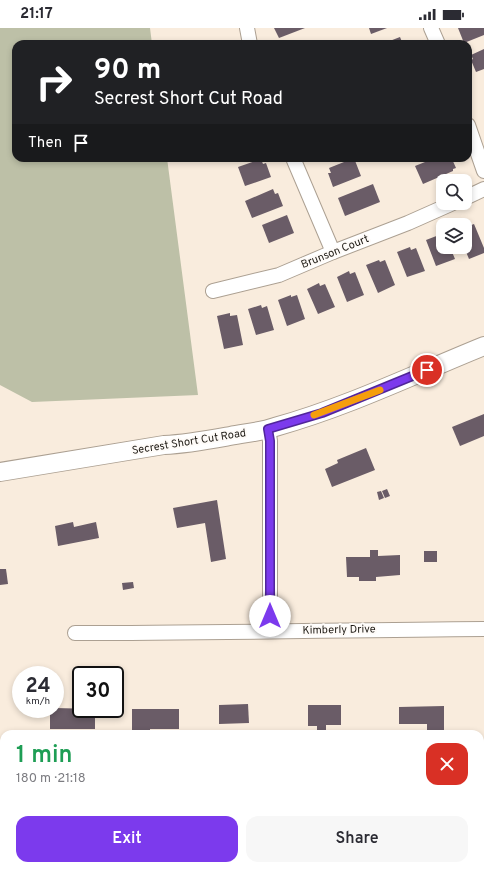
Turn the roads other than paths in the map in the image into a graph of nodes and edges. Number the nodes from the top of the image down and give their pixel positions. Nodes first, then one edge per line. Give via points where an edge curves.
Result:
1 (247, 28) edge
2 (431, 28) edge
3 (249, 40) edge
4 (436, 40) edge
5 (472, 136) edge
6 (295, 162) edge
7 (484, 171) edge
8 (484, 189) edge
9 (472, 195) edge
10 (439, 210) edge
11 (333, 252) junction
12 (213, 291) dead end
13 (484, 346) edge
14 (268, 429) junction
15 (0, 472) edge
16 (484, 629) edge
17 (270, 631) junction
18 (75, 633) dead end

1 - 3 street
2 - 4 street
5 - 7 street
6 - 11 street
8 - 9 street
10 - 11 street, Brunson Court
11 - 12 street, Brunson Court via 279,275
13 - 14 main road, Secrest Short Cut Road via 322,413
14 - 15 main road, Secrest Short Cut Road via 213,440 164,445
14 - 17 street
16 - 17 street, Kimberly Drive
17 - 18 street, Kimberly Drive

